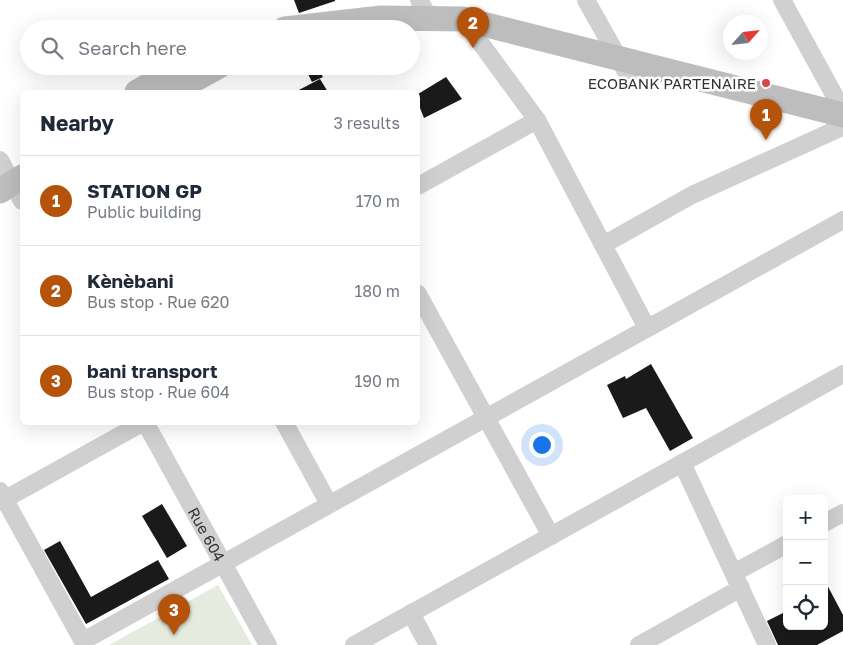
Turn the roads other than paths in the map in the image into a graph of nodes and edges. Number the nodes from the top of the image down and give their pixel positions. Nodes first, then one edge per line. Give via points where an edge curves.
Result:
1 (586, 0) edge
2 (782, 0) edge
3 (420, 17) edge
4 (364, 20) edge
5 (470, 28) junction
6 (622, 66) junction
7 (166, 75) edge
8 (203, 75) edge
9 (140, 90) edge
10 (176, 90) edge
11 (843, 110) edge
12 (843, 115) edge
13 (536, 120) junction
14 (843, 127) edge
15 (420, 185) edge
16 (843, 220) edge
17 (603, 245) junction
18 (420, 298) edge
19 (647, 328) junction
20 (843, 374) edge
21 (486, 418) junction
22 (138, 425) edge
23 (146, 425) edge
24 (286, 425) edge
25 (682, 463) junction
26 (2, 498) edge
27 (329, 504) junction
28 (843, 513) edge
29 (828, 521) edge
30 (551, 536) junction
31 (783, 547) edge
32 (223, 563) junction
33 (738, 581) junction
34 (411, 613) junction
35 (661, 640) edge
36 (84, 643) edge
37 (268, 645) edge
38 (354, 645) edge
39 (428, 645) edge
40 (639, 645) edge
41 (767, 645) edge

1 - 6 street
2 - 11 street
3 - 4 main road
3 - 5 main road
5 - 6 main road
5 - 13 street
6 - 12 main road
6 - 14 main road
7 - 9 main road
8 - 10 main road
13 - 15 street
13 - 17 street
14 - 17 street via 692,195
16 - 19 street
17 - 19 street
18 - 21 street
19 - 21 street
20 - 25 street
21 - 27 street
21 - 30 street
22 - 26 street
23 - 32 street, Rue 604
24 - 27 street
25 - 30 street
25 - 33 street
26 - 36 street
27 - 32 street
28 - 29 street
30 - 34 street
31 - 33 street
32 - 36 street
32 - 37 street, Rue 604
33 - 35 street
33 - 41 street
34 - 38 street
34 - 39 street
35 - 40 street

